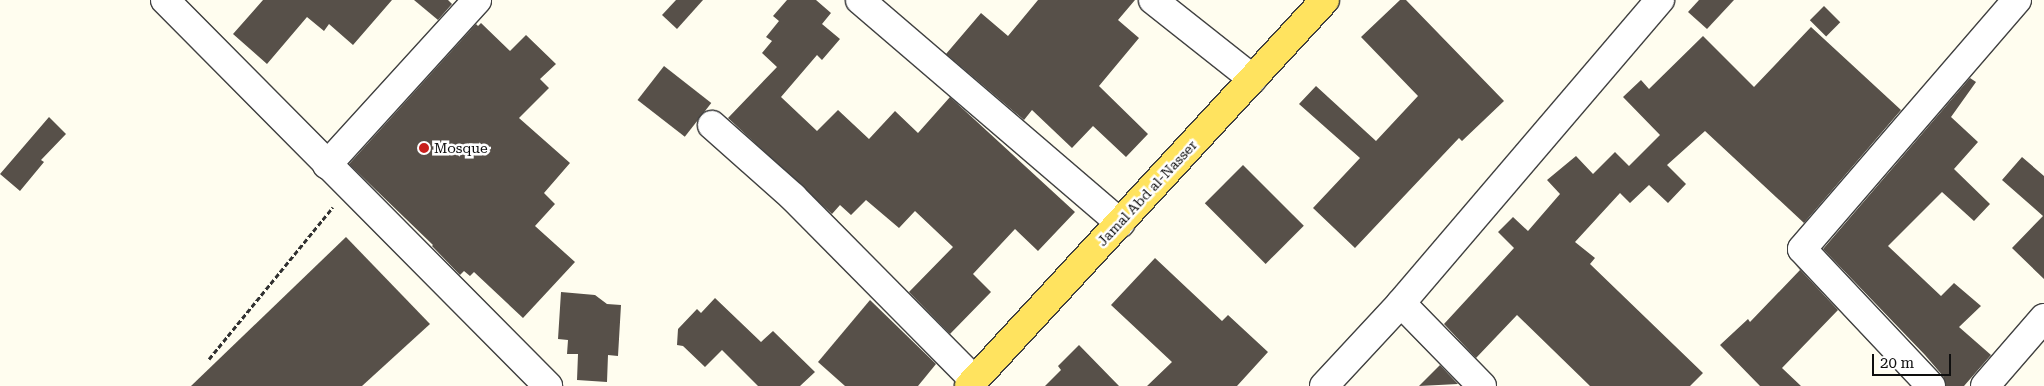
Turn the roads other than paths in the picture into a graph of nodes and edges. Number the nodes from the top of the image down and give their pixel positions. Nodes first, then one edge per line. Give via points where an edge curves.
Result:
1 (165, 0) edge
2 (477, 0) edge
3 (860, 0) edge
4 (1153, 0) edge
5 (1325, 0) edge
6 (1660, 0) edge
7 (2017, 0) edge
8 (1253, 79) junction
9 (712, 124) dead end
10 (327, 165) junction
11 (1120, 223) junction
12 (1401, 303) junction
13 (2044, 318) edge
14 (971, 383) edge
15 (548, 386) edge
16 (1324, 386) edge
17 (1482, 386) edge
18 (1931, 386) edge
19 (1984, 386) edge

1 - 10 street
2 - 10 street
3 - 11 street
4 - 8 street
5 - 8 main road, Jamal Abd al-Nasser
6 - 12 street
7 - 18 street via 1802,249
8 - 11 main road, Jamal Abd al-Nasser
9 - 14 street via 793,197
10 - 15 street
11 - 14 main road, Jamal Abd al-Nasser
12 - 16 street
12 - 17 street
13 - 19 street

